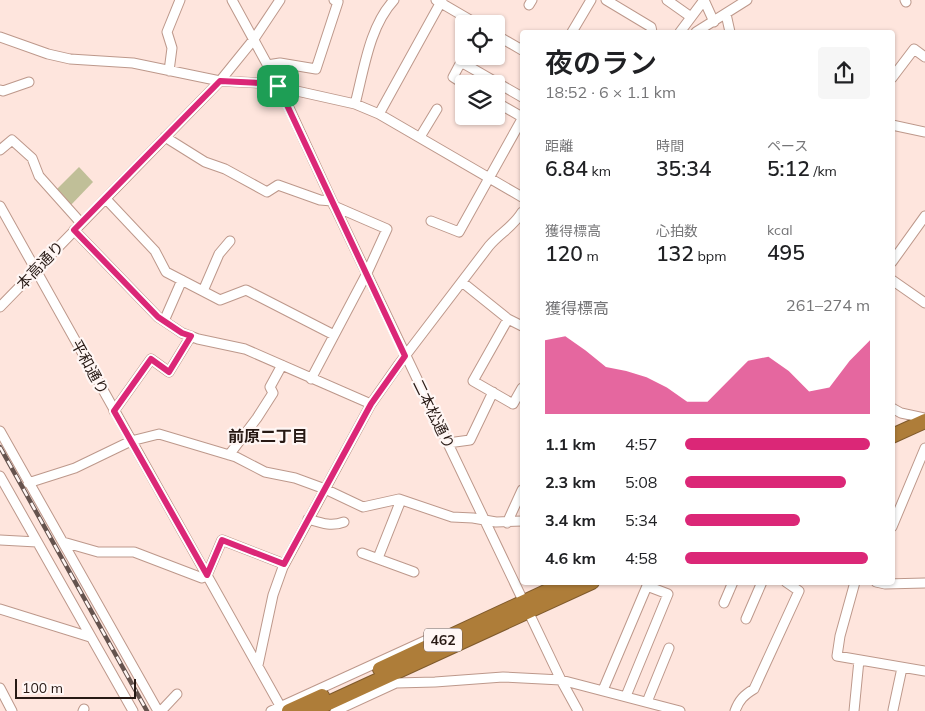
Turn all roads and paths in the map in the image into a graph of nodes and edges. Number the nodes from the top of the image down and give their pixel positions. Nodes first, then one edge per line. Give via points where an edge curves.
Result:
1 (180, 0) edge
2 (232, 0) edge
3 (280, 0) edge
4 (334, 0) edge
5 (394, 0) edge
6 (591, 0) edge
7 (606, 0) edge
8 (667, 0) edge
9 (747, 0) edge
10 (440, 1) edge
11 (726, 14) junction
12 (463, 15) edge
13 (691, 17) junction
14 (714, 22) junction
15 (573, 30) edge
16 (651, 30) edge
17 (681, 30) edge
18 (700, 30) edge
19 (730, 30) edge
20 (0, 37) edge
21 (254, 39) junction
22 (505, 40) edge
23 (520, 49) edge
24 (925, 58) edge
25 (268, 65) junction
26 (169, 71) junction
27 (895, 74) edge
28 (484, 75) edge
29 (455, 78) edge
30 (220, 81) junction
31 (29, 82) dead end
32 (278, 86) junction
33 (505, 87) edge
34 (0, 90) edge
35 (520, 96) edge
36 (355, 104) junction
37 (437, 109) dead end
38 (505, 109) edge
39 (379, 114) junction
40 (520, 121) edge
41 (520, 124) edge
42 (895, 126) edge
43 (925, 132) edge
44 (420, 137) junction
45 (165, 138) junction
46 (0, 150) edge
47 (489, 177) junction
48 (520, 196) edge
49 (106, 199) junction
50 (333, 204) junction
51 (0, 206) edge
52 (520, 215) edge
53 (925, 216) edge
54 (431, 221) dead end
55 (78, 226) junction
56 (230, 241) dead end
57 (897, 247) edge
58 (36, 270) junction
59 (367, 273) junction
60 (182, 280) junction
61 (462, 282) junction
62 (895, 282) edge
63 (203, 291) junction
64 (925, 303) edge
65 (0, 307) edge
66 (508, 319) junction
67 (164, 321) junction
68 (520, 325) edge
69 (334, 335) junction
70 (191, 336) junction
71 (405, 356) junction
72 (282, 365) junction
73 (311, 379) junction
74 (493, 392) junction
75 (520, 392) edge
76 (371, 404) junction
77 (895, 410) edge
78 (114, 411) junction
79 (925, 419) edge
80 (0, 431) edge
81 (925, 431) edge
82 (895, 434) edge
83 (131, 441) junction
84 (448, 443) junction
85 (895, 445) edge
86 (925, 448) edge
87 (230, 456) junction
88 (1, 478) edge
89 (28, 483) junction
90 (325, 488) junction
91 (520, 494) edge
92 (402, 500) junction
93 (896, 506) edge
94 (308, 519) junction
95 (485, 521) junction
96 (520, 521) edge
97 (344, 522) dead end
98 (507, 523) junction
99 (0, 540) edge
100 (37, 542) junction
101 (63, 542) junction
102 (362, 553) dead end
103 (378, 558) junction
104 (284, 564) junction
105 (414, 572) dead end
106 (207, 575) junction
107 (925, 583) edge
108 (895, 584) edge
109 (561, 585) edge
110 (584, 585) edge
111 (731, 585) edge
112 (761, 585) edge
113 (790, 585) edge
114 (854, 585) edge
115 (724, 603) dead end
116 (527, 607) junction
117 (0, 610) edge
118 (746, 619) dead end
119 (90, 636) junction
120 (438, 636) junction
121 (669, 648) dead end
122 (859, 660) junction
123 (258, 665) junction
124 (902, 668) junction
125 (925, 672) edge
126 (561, 680) junction
127 (364, 682) junction
128 (0, 688) edge
129 (603, 690) junction
130 (177, 694) dead end
131 (626, 696) junction
132 (647, 702) junction
133 (284, 710) edge
134 (893, 710) edge
135 (12, 711) edge
136 (133, 711) edge
137 (160, 711) edge
138 (270, 711) edge
139 (311, 711) edge
140 (335, 711) edge
141 (578, 711) edge
142 (678, 711) edge
143 (735, 711) edge
144 (854, 711) edge

1 - 26 street via 167,32 172,48
2 - 21 street, 二本松通り
3 - 21 street, 本高通り
4 - 25 street via 338,2 316,69 280,62
5 - 36 street via 387,7 372,38
6 - 15 street
7 - 16 street
8 - 13 street
9 - 11 street
10 - 12 street
10 - 39 street
11 - 14 street
11 - 19 street
13 - 14 street via 704,0
13 - 17 street
14 - 18 street
20 - 26 street via 70,59 133,64
21 - 25 street, 二本松通り
21 - 30 street, 本高通り
22 - 23 street
24 - 27 street via 914,49
25 - 32 street, 二本松通り
26 - 30 street
28 - 29 street via 461,62
30 - 32 street
30 - 45 street, 本高通り
31 - 34 street
32 - 36 street
32 - 50 street, 二本松通り
33 - 35 street
36 - 39 street
37 - 44 street
38 - 40 street
39 - 44 street
41 - 47 street
42 - 43 street
44 - 47 street
45 - 49 street, 本高通り
45 - 50 street via 267,192 278,185
46 - 55 street via 12,140 32,158 39,176
47 - 48 street
47 - 54 street via 459,232
49 - 55 street, 本高通り
49 - 60 street via 154,251 166,272
50 - 59 street, 二本松通り
50 - 59 street via 387,229
51 - 58 street, 平和通り
52 - 61 street via 499,234
53 - 57 street
55 - 58 street, 本高通り
55 - 67 street
56 - 63 street via 219,254
58 - 65 street, 本高通り
58 - 78 street, 平和通り
59 - 69 street
59 - 71 street, 二本松通り
60 - 63 street
60 - 67 street
61 - 66 street
61 - 71 street
62 - 64 street
63 - 69 street via 220,300 246,290
66 - 68 street
66 - 74 street via 473,381
67 - 70 street
69 - 73 street
70 - 72 street via 245,349
70 - 78 street via 169,372 151,359
71 - 76 street
71 - 84 street, 二本松通り
72 - 73 street
72 - 87 street via 270,387 273,393
73 - 76 street
74 - 75 street via 513,404
74 - 84 street via 470,440
76 - 90 street
77 - 79 street
78 - 83 street, 平和通り
79 - 82 highway
80 - 89 street
81 - 85 highway
83 - 87 street via 158,434
83 - 89 street via 75,468
83 - 106 street, 平和通り
84 - 95 street, 二本松通り
86 - 93 street via 919,467
87 - 90 street via 265,472
88 - 100 street
89 - 101 street
90 - 92 street via 363,507
90 - 94 street
91 - 98 street
92 - 95 street via 452,517
92 - 103 street
94 - 97 street via 327,525
94 - 104 street
95 - 98 street
95 - 116 street, 二本松通り
96 - 98 street
99 - 100 street
100 - 119 street
101 - 106 street via 98,552 134,552 202,578
101 - 137 street
102 - 103 street
103 - 105 street
104 - 106 street via 222,540
104 - 123 street via 273,595
106 - 123 street, 平和通り
107 - 108 street
109 - 116 highway, 462
110 - 116 highway, 462
111 - 115 street
112 - 118 street
113 - 143 street via 799,591 754,689 744,695
114 - 122 street via 837,656
116 - 120 highway, 462
116 - 126 street, 二本松通り
116 - 127 highway, 462
117 - 119 street
119 - 136 street
120 - 127 highway, 462
120 - 133 street
121 - 132 street
122 - 124 street
122 - 144 street
123 - 133 street, 平和通り
124 - 125 street
124 - 134 street
126 - 129 street
126 - 140 street via 504,677 396,683
126 - 141 street, 二本松通り
127 - 133 highway, 462
127 - 139 highway, 462
128 - 135 street
129 - 131 street
129 - 131 street via 647,586 668,594
130 - 137 street
131 - 132 street
132 - 142 street
133 - 138 street

